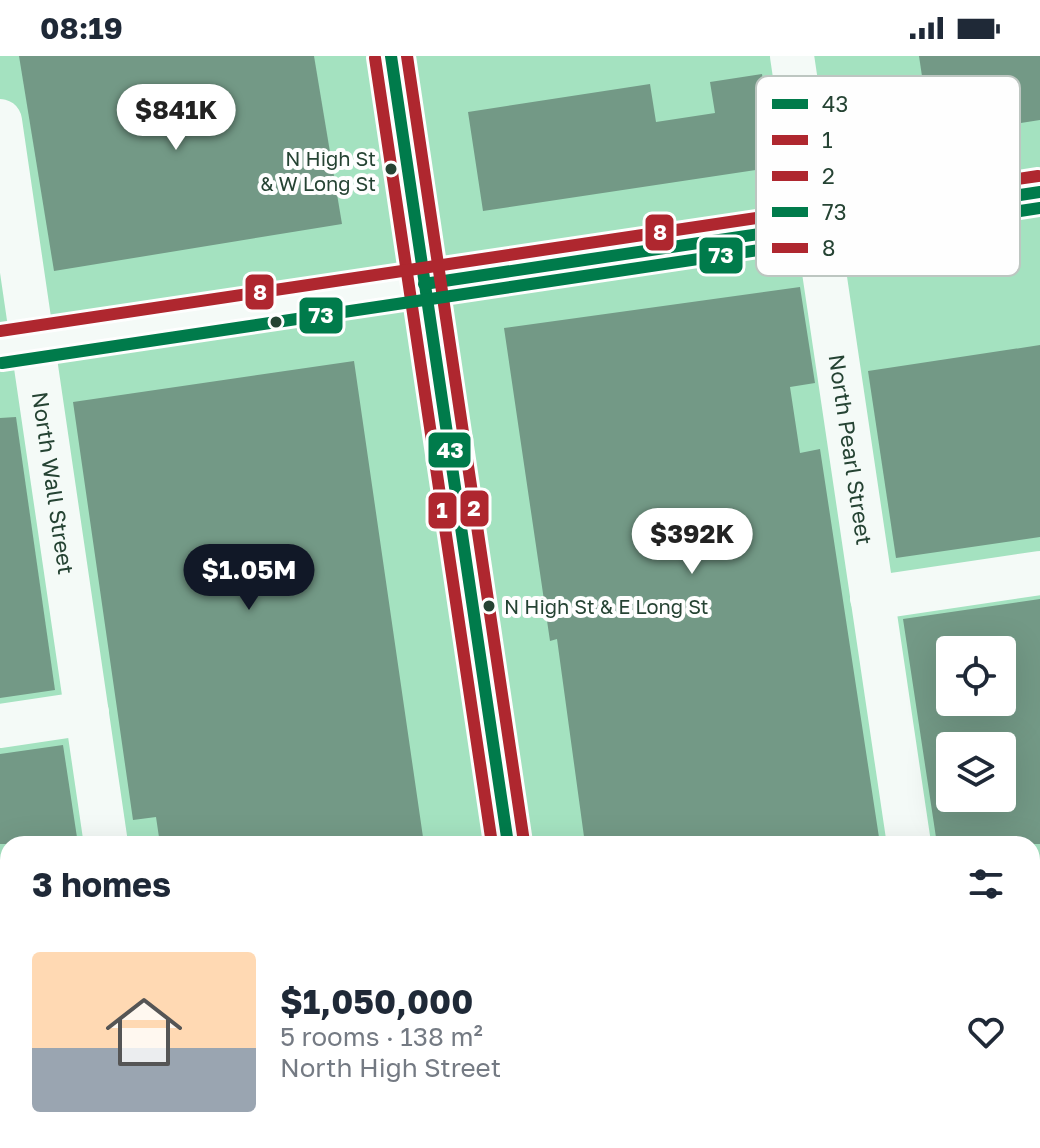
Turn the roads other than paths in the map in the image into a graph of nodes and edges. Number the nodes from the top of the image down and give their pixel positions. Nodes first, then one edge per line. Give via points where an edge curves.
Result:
1 (391, 56) edge
2 (792, 56) edge
3 (795, 76) edge
4 (0, 121) edge
5 (1040, 192) edge
6 (1020, 195) edge
7 (756, 234) edge
8 (825, 276) edge
9 (424, 284) junction
10 (16, 344) edge
11 (1040, 573) edge
12 (872, 598) junction
13 (87, 713) junction
14 (0, 726) edge
15 (105, 836) edge
16 (507, 836) edge
17 (908, 836) edge

1 - 9 main road
2 - 3 main road, North Pearl Street
4 - 10 main road, North Wall Street
5 - 6 main road
7 - 9 main road
8 - 12 main road, North Pearl Street
9 - 10 main road
9 - 16 main road
10 - 13 main road, North Wall Street
11 - 12 main road
12 - 17 main road, North Pearl Street
13 - 14 main road
13 - 15 main road, North Wall Street

